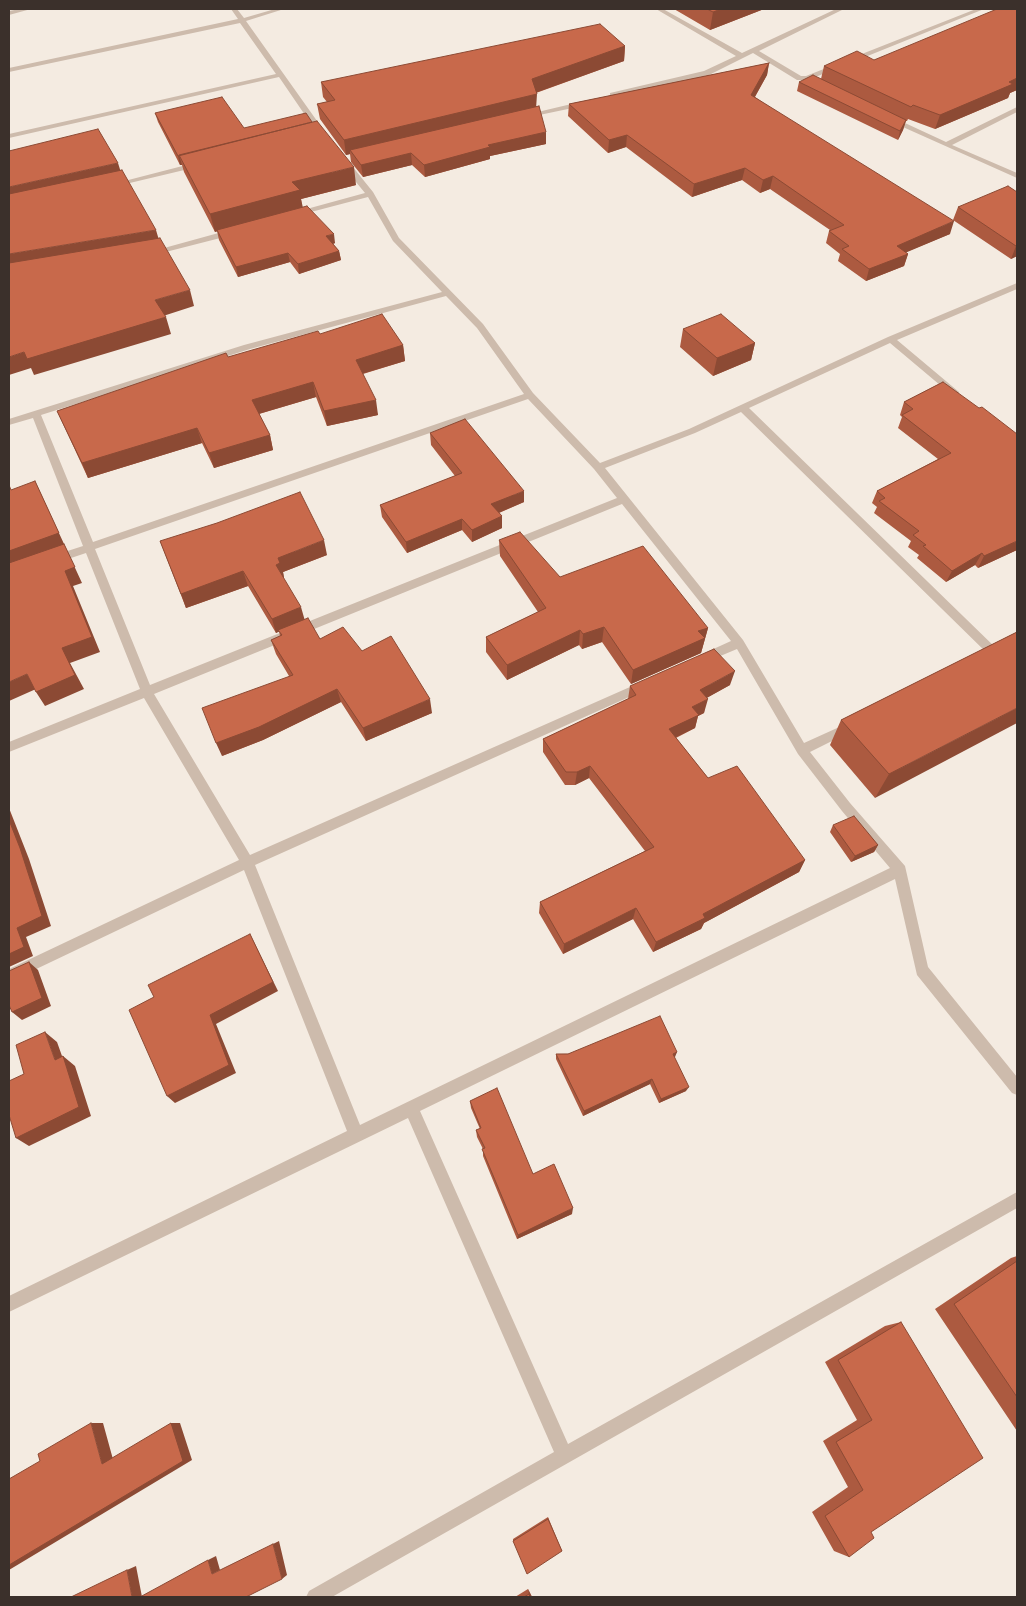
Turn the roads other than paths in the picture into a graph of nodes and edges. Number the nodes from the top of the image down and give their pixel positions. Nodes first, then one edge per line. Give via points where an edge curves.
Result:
1 (28, 9) edge
2 (234, 9) edge
3 (281, 9) edge
4 (660, 9) edge
5 (841, 9) edge
6 (981, 9) edge
7 (9, 13) edge
8 (243, 20) junction
9 (754, 51) junction
10 (742, 56) junction
11 (9, 70) edge
12 (280, 75) junction
13 (807, 78) junction
14 (831, 91) edge
15 (604, 98) edge
16 (595, 100) edge
17 (1017, 109) edge
18 (881, 116) edge
19 (514, 119) edge
20 (9, 136) edge
21 (946, 145) junction
22 (205, 162) edge
23 (1017, 176) edge
24 (101, 188) edge
25 (370, 194) junction
26 (288, 217) edge
27 (239, 230) edge
28 (143, 254) edge
29 (1017, 286) edge
30 (447, 293) junction
31 (891, 339) junction
32 (530, 395) junction
33 (965, 402) edge
34 (743, 408) junction
35 (36, 414) junction
36 (9, 422) edge
37 (598, 467) junction
38 (624, 499) junction
39 (90, 548) junction
40 (45, 563) edge
41 (739, 643) junction
42 (994, 654) edge
43 (693, 663) edge
44 (657, 679) edge
45 (147, 692) junction
46 (864, 720) edge
47 (9, 747) edge
48 (802, 750) junction
49 (247, 862) junction
50 (900, 870) junction
51 (9, 976) edge
52 (1017, 1088) edge
53 (411, 1108) junction
54 (356, 1135) junction
55 (1017, 1200) edge
56 (9, 1304) edge
57 (564, 1456) junction
58 (315, 1597) edge

1 - 7 street
2 - 8 street
3 - 8 street
4 - 10 street
5 - 9 street
6 - 13 street
8 - 11 street
8 - 12 street
9 - 10 street
9 - 13 street via 800,78
10 - 15 street via 706,73
12 - 20 street
12 - 25 street via 317,134 341,154
13 - 14 street
16 - 19 street
17 - 21 street
18 - 21 street
21 - 23 street
22 - 24 street
25 - 26 street
25 - 30 street via 396,239
27 - 28 street
29 - 31 street
30 - 32 street via 480,326
30 - 35 street via 247,347
31 - 33 street
31 - 34 street
32 - 37 street
32 - 39 street
34 - 37 street
34 - 42 street
35 - 36 street
35 - 39 street
37 - 38 street
38 - 41 street
38 - 45 street
39 - 40 street
39 - 45 street
41 - 43 street
41 - 48 street
44 - 49 street
45 - 47 street
45 - 49 street
46 - 48 street
48 - 50 street
49 - 51 street
49 - 54 street
50 - 52 street via 922,970
50 - 53 street
53 - 54 street
53 - 57 street
54 - 56 street
55 - 57 street
57 - 58 street

